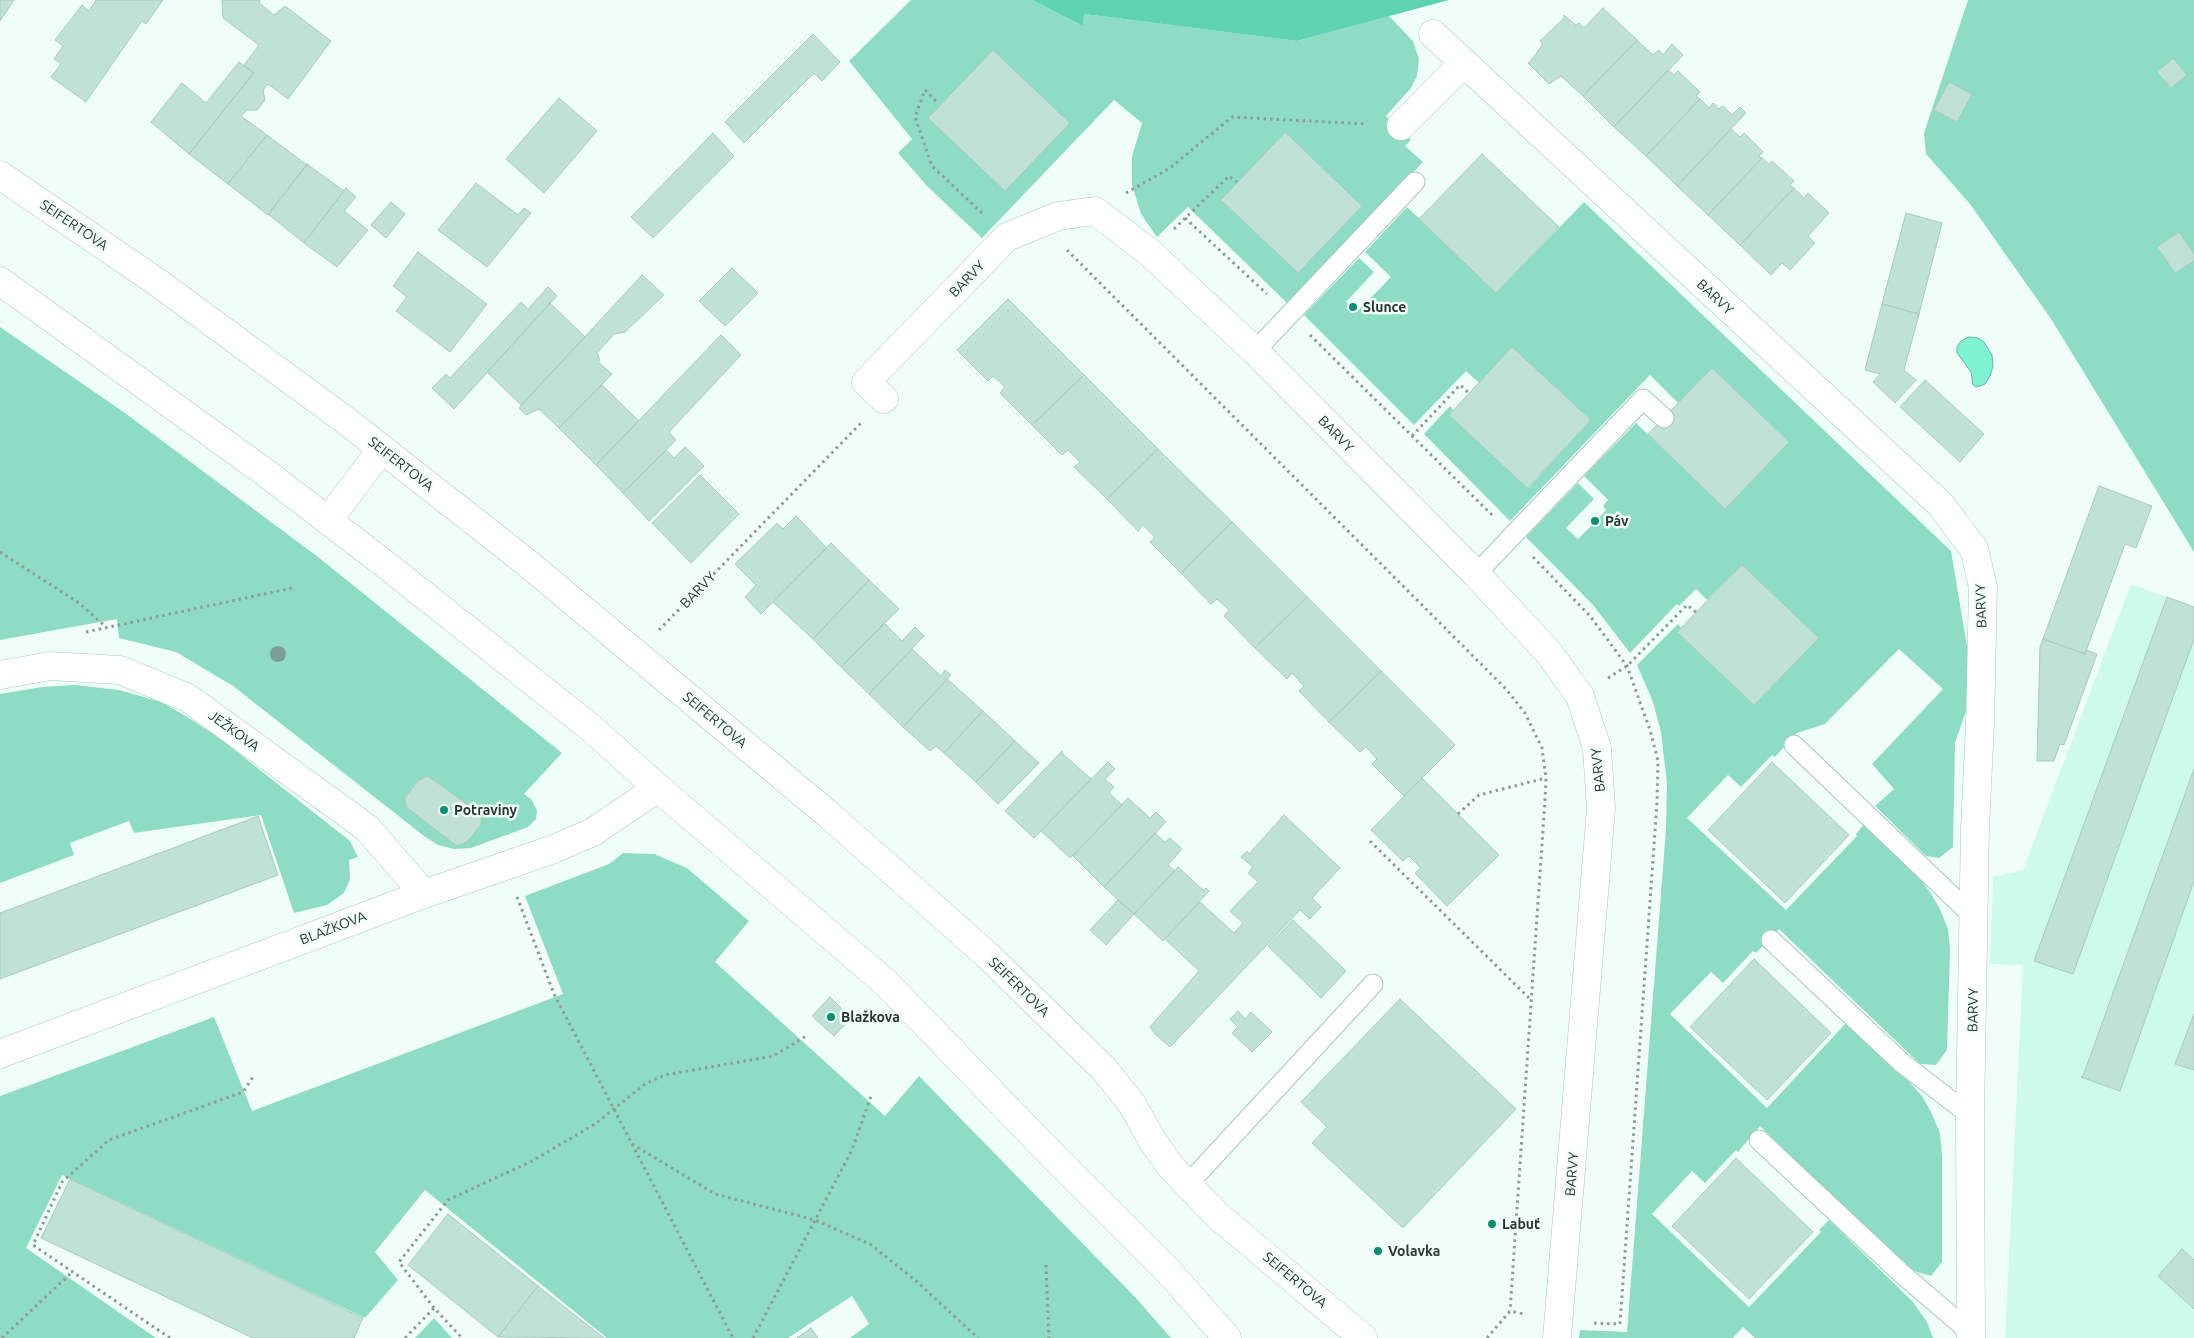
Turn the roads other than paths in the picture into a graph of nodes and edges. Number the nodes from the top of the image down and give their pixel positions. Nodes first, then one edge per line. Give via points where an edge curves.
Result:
1 (1433, 34) dead end
2 (1464, 63) junction
3 (1402, 126) road end
4 (0, 176) edge
5 (1416, 182) dead end
6 (0, 281) edge
7 (1256, 351) junction
8 (884, 399) road end
9 (1664, 418) dead end
10 (382, 449) junction
11 (328, 520) junction
12 (1476, 574) junction
13 (0, 674) edge
14 (1794, 745) dead end
15 (658, 788) junction
16 (424, 894) junction
17 (1975, 918) junction
18 (1771, 940) dead end
19 (1373, 984) dead end
20 (0, 1054) edge
21 (1970, 1115) junction
22 (1758, 1140) dead end
23 (1188, 1184) junction
24 (1558, 1330) edge
25 (1971, 1336) edge
26 (1227, 1338) edge
27 (1363, 1338) edge

1 - 2 street, BARVY
2 - 3 street
2 - 17 street, BARVY via 1941,504 1974,549 1983,587
4 - 10 street, SEIFERTOVA via 157,282
5 - 7 lane
6 - 11 street
7 - 8 street, BARVY via 1149,252 1095,211 1058,216 1007,237 866,382
7 - 12 street, BARVY
9 - 12 lane via 1643,399
10 - 11 street
10 - 23 street, SEIFERTOVA via 526,562 829,815 986,954 1104,1068 1132,1104 1172,1168
11 - 15 street via 591,728
12 - 24 street, BARVY via 1549,653 1580,696 1597,748 1602,809
13 - 16 street, JEŽKOVA via 50,666 120,670 188,698 367,828
14 - 17 lane
15 - 16 street, BLAŽKOVA via 593,832 505,867
15 - 26 street via 886,983 1169,1272
16 - 20 street, BLAŽKOVA
17 - 21 street, BARVY
18 - 21 lane via 1902,1063
19 - 23 lane
21 - 25 street, BARVY
22 - 25 lane
23 - 27 street, SEIFERTOVA via 1217,1215

